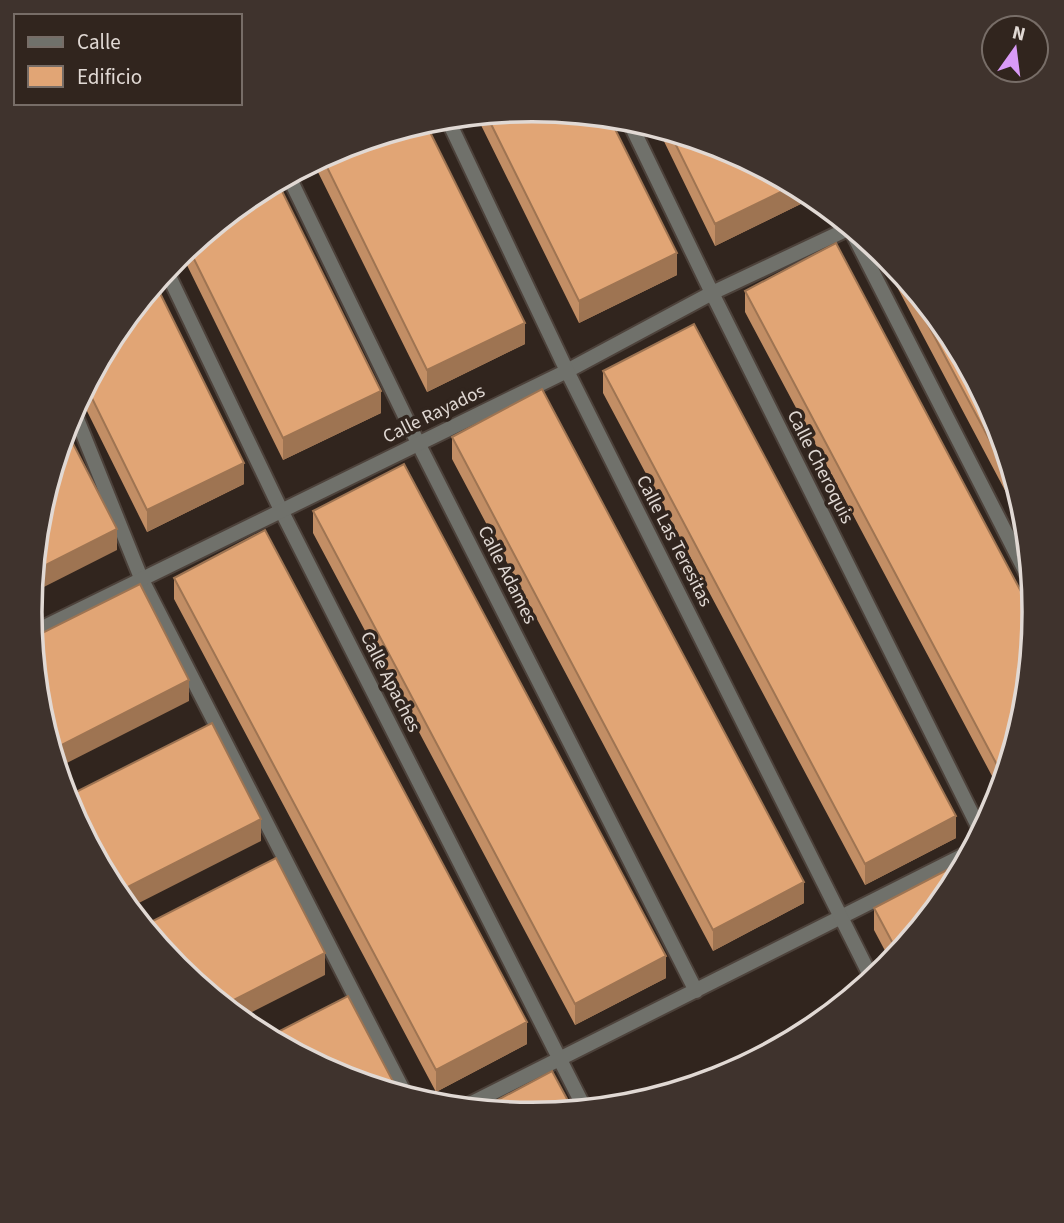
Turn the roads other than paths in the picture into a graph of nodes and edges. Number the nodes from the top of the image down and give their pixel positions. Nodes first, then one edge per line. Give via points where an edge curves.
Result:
1 (452, 129) edge
2 (635, 132) edge
3 (292, 184) edge
4 (841, 231) edge
5 (861, 249) edge
6 (171, 281) edge
7 (712, 293) junction
8 (567, 371) junction
9 (80, 422) edge
10 (82, 426) junction
11 (77, 428) edge
12 (418, 443) junction
13 (281, 510) junction
14 (1019, 558) edge
15 (141, 578) junction
16 (42, 628) edge
17 (975, 820) edge
18 (954, 860) edge
19 (841, 916) junction
20 (867, 969) edge
21 (696, 991) junction
22 (559, 1059) junction
23 (398, 1083) edge
24 (481, 1098) edge
25 (580, 1099) edge

1 - 8 street, Calle Las Teresitas
2 - 7 street, Calle Cheroquis
3 - 12 street, Calle Adames
4 - 7 street, Calle Rayados
5 - 14 street
6 - 13 street, Calle Apaches
7 - 8 street, Calle Rayados
7 - 17 street, Calle Cheroquis
8 - 12 street, Calle Rayados
8 - 19 street, Calle Las Teresitas
9 - 10 street
10 - 11 street
10 - 15 street
12 - 13 street, Calle Rayados
12 - 21 street, Calle Adames
13 - 15 street, Calle Rayados
13 - 22 street, Calle Apaches
15 - 16 street, Calle Rayados
15 - 23 street via 347,998
18 - 19 street
19 - 20 street, Calle Las Teresitas
19 - 21 street
21 - 22 street
22 - 24 street
22 - 25 street, Calle Apaches

